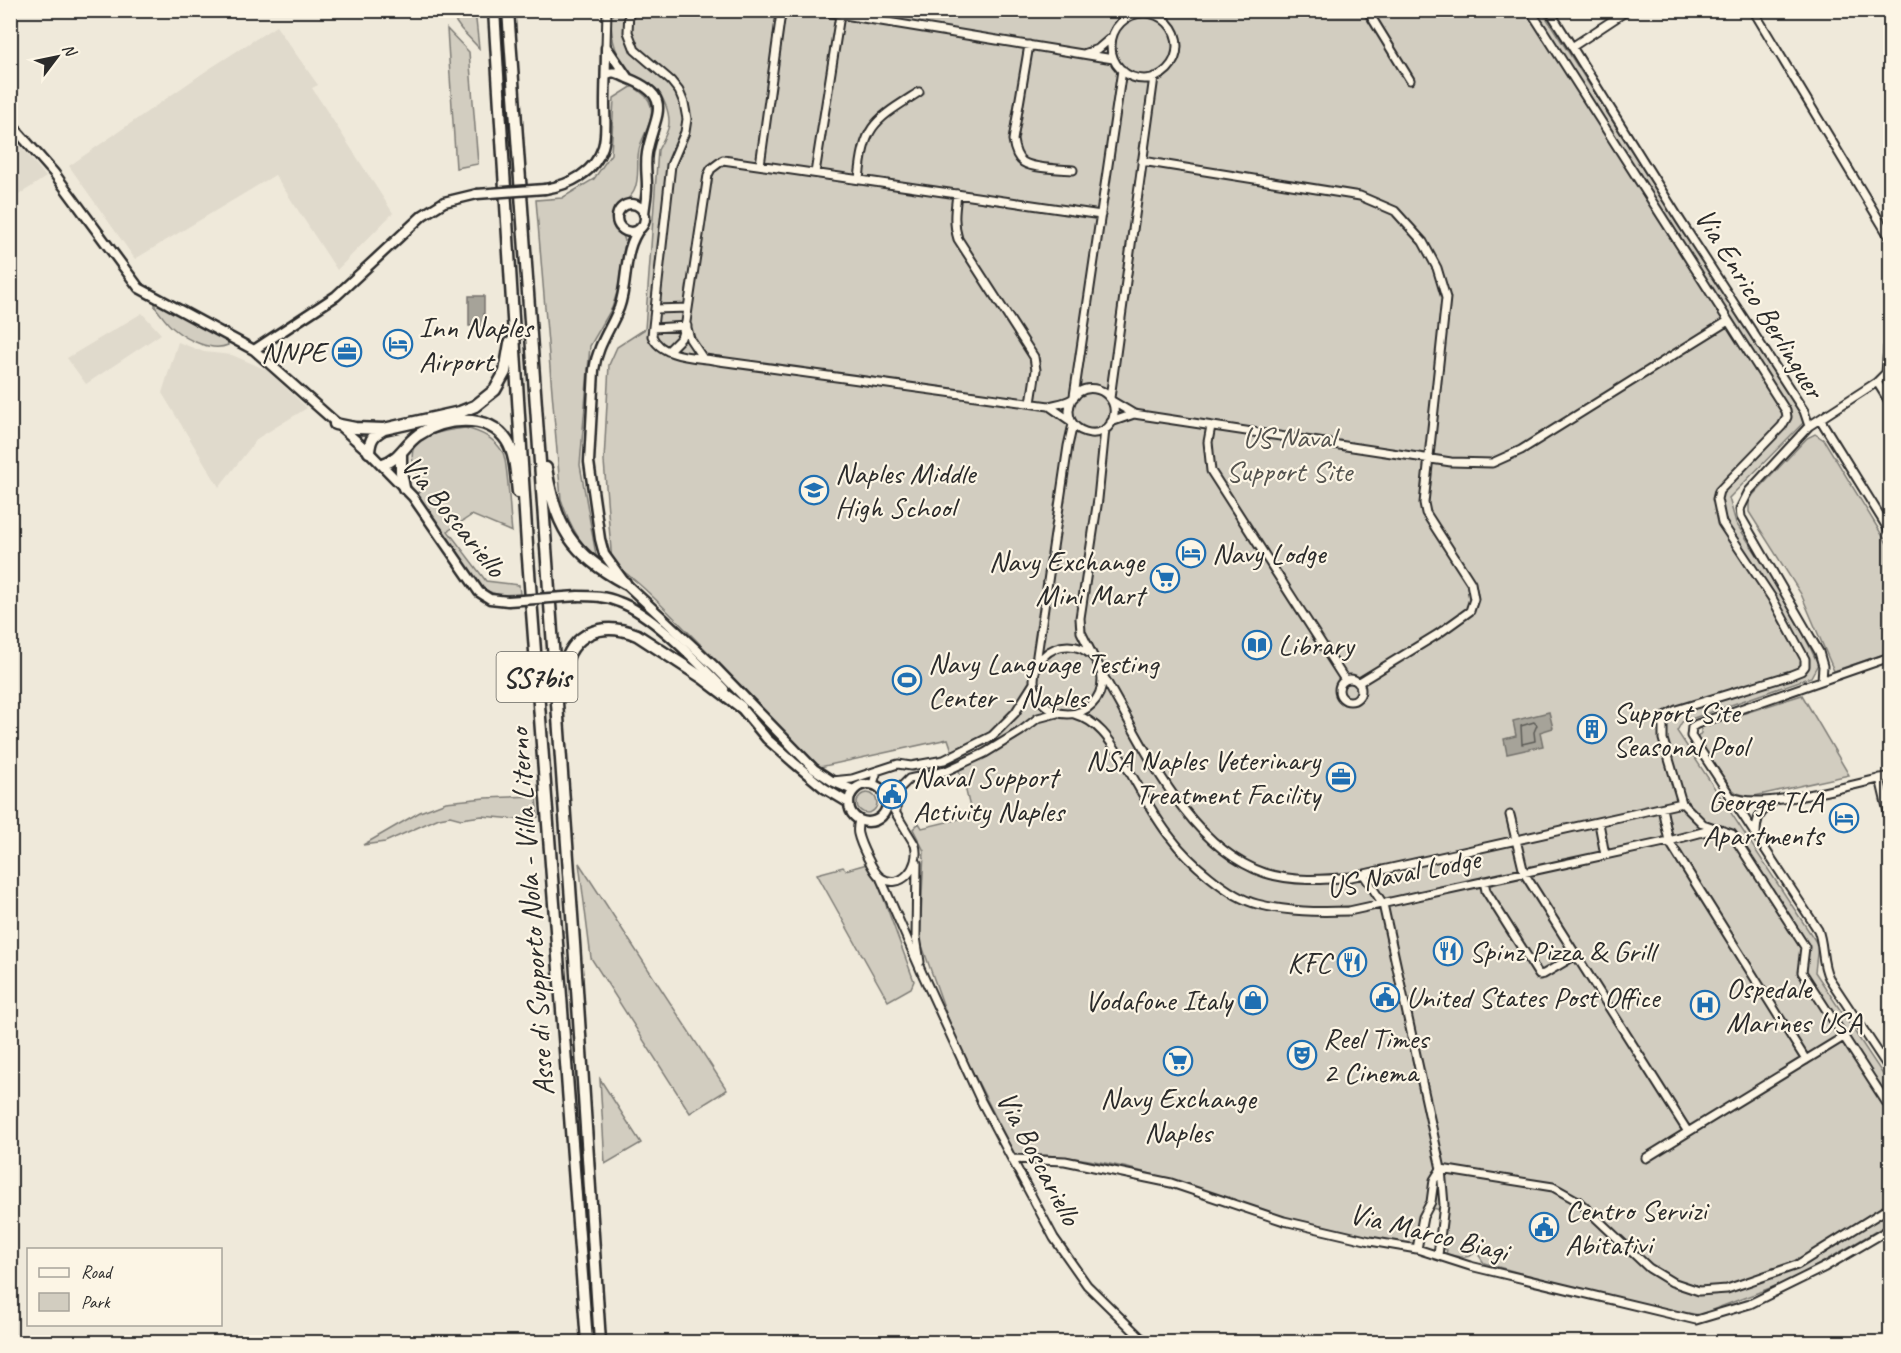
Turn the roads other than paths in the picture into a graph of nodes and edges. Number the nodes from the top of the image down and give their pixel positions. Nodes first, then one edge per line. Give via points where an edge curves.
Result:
1 (494, 10) edge
2 (508, 10) edge
3 (607, 10) edge
4 (629, 10) edge
5 (786, 10) edge
6 (814, 10) edge
7 (1158, 10) edge
8 (1367, 10) edge
9 (1530, 10) edge
10 (1548, 10) edge
11 (1628, 10) edge
12 (1753, 10) edge
13 (1125, 14) edge
14 (840, 15) junction
15 (1170, 25) junction
16 (1112, 37) junction
17 (1029, 45) junction
18 (1572, 47) junction
19 (606, 48) junction
20 (1084, 54) junction
21 (1113, 58) junction
22 (1122, 70) junction
23 (606, 75) junction
24 (1154, 77) junction
25 (629, 78) junction
26 (1410, 80) dead end
27 (919, 93) dead end
28 (10, 123) edge
29 (1142, 161) junction
30 (760, 165) junction
31 (1073, 170) dead end
32 (815, 173) junction
33 (859, 180) junction
34 (957, 194) junction
35 (644, 214) junction
36 (1101, 215) junction
37 (641, 227) junction
38 (1890, 238) edge
39 (513, 292) junction
40 (688, 308) junction
41 (655, 309) junction
42 (1728, 321) junction
43 (686, 325) junction
44 (653, 328) junction
45 (1890, 346) edge
46 (254, 350) junction
47 (668, 351) junction
48 (702, 358) junction
49 (1877, 382) junction
50 (1073, 397) junction
51 (535, 398) junction
52 (1111, 400) junction
53 (1031, 403) junction
54 (1890, 403) edge
55 (1050, 406) junction
56 (1134, 414) junction
57 (1820, 419) junction
58 (1111, 422) junction
59 (335, 423) junction
60 (1073, 423) junction
61 (1210, 426) junction
62 (1809, 426) junction
63 (384, 429) junction
64 (1105, 429) junction
65 (369, 452) junction
66 (401, 454) junction
67 (1428, 458) junction
68 (383, 465) junction
69 (404, 488) junction
70 (1890, 532) edge
71 (527, 545) junction
72 (625, 583) junction
73 (1890, 657) edge
74 (1094, 658) junction
75 (1035, 669) junction
76 (1101, 672) junction
77 (1345, 680) junction
78 (1822, 680) junction
79 (1034, 683) junction
80 (1358, 683) junction
81 (741, 707) junction
82 (1058, 713) junction
83 (1074, 714) junction
84 (561, 755) junction
85 (877, 771) junction
86 (1890, 776) edge
87 (1880, 778) junction
88 (832, 781) junction
89 (873, 784) junction
90 (853, 790) junction
91 (1731, 796) junction
92 (886, 797) junction
93 (1746, 801) junction
94 (1774, 801) junction
95 (849, 803) junction
96 (1682, 803) junction
97 (1662, 808) junction
98 (896, 811) junction
99 (1742, 814) junction
100 (1510, 815) dead end
101 (1759, 815) junction
102 (859, 820) junction
103 (1890, 821) edge
104 (1599, 823) junction
105 (1716, 829) junction
106 (1756, 834) junction
107 (1516, 841) junction
108 (1669, 841) junction
109 (1605, 855) junction
110 (917, 861) junction
111 (1524, 873) junction
112 (1364, 875) junction
113 (880, 877) junction
114 (1484, 881) junction
115 (1383, 904) junction
116 (1576, 955) junction
117 (922, 974) junction
118 (1845, 1036) junction
119 (1806, 1060) junction
120 (1890, 1070) edge
121 (1890, 1108) edge
122 (1688, 1132) junction
123 (1646, 1158) dead end
124 (1012, 1159) junction
125 (1441, 1169) junction
126 (1890, 1207) edge
127 (1890, 1229) edge
128 (1418, 1249) junction
129 (1438, 1255) junction
130 (587, 1342) edge
131 (600, 1342) edge
132 (1148, 1342) edge

1 - 39 highway, Asse di Supporto Nola - Villa Literno / SS7bis
2 - 51 highway, Asse di Supporto Nola - Villa Literno / SS7bis
3 - 19 street
4 - 41 street via 628,32 635,50 671,81 684,103 687,119 671,165
5 - 30 street via 780,20
6 - 14 street
7 - 15 street
8 - 26 street
9 - 42 street
10 - 18 street, Via Enrico Berlinguer
11 - 18 street
12 - 38 street
13 - 15 street via 1154,14
13 - 16 street
14 - 17 street
14 - 32 street
15 - 24 street via 1175,34 1176,55 1164,73
16 - 20 street
16 - 21 street
17 - 20 street
17 - 31 street via 1013,140 1016,153 1022,162 1032,165
18 - 62 street, Via Enrico Berlinguer via 1793,393
19 - 23 street
19 - 25 street
20 - 21 street
21 - 22 street
22 - 24 street via 1142,79
22 - 36 street
23 - 25 street via 615,72
23 - 46 street, bridge via 604,136 600,153 586,171 562,186 477,194 444,202 423,215 336,296
24 - 29 street
25 - 35 street via 650,90 658,112 647,153
27 - 33 street via 889,111 871,129 862,151
28 - 46 street, Via Boscariello via 54,173 140,288
29 - 52 street
29 - 67 street via 1360,196 1395,211 1423,242 1437,268 1446,298
30 - 32 street
30 - 40 street via 723,160 711,169
32 - 33 street
33 - 34 street
34 - 36 street
34 - 53 street via 954,227 958,239 1034,357
35 - 37 street
35 - 37 street via 639,206 630,204 617,215 624,230
36 - 50 street
37 - 72 street via 629,247 619,309 596,354 590,413 590,462 600,539 604,554
39 - 63 highway via 510,353 495,390 460,412
39 - 71 highway, Asse di Supporto Nola - Villa Literno / SS7bis
40 - 41 street
40 - 43 street
41 - 44 street
42 - 67 street via 1521,450 1492,463
42 - 96 street via 1787,417 1719,492 1722,523 1773,598 1805,666 1791,675 1667,715 1663,739
43 - 44 street
43 - 47 street via 681,338
43 - 48 street
44 - 47 street via 655,342
45 - 49 street via 1886,373
46 - 59 street, Via Boscariello
47 - 48 street
48 - 53 street
49 - 54 street
49 - 57 street
50 - 52 street via 1093,388 1106,393
50 - 55 street
50 - 60 street via 1069,410
51 - 72 highway via 558,519 575,546 600,570
51 - 84 highway, Asse di Supporto Nola - Villa Literno / SS7bis
52 - 56 street
52 - 58 street
53 - 55 street
55 - 60 street
56 - 58 street
56 - 61 street
57 - 62 street
57 - 70 street, Via Enrico Berlinguer
58 - 64 street
59 - 63 highway
59 - 65 street, Via Boscariello
60 - 64 street via 1085,432
60 - 75 street
61 - 67 street
61 - 77 street via 1211,471
62 - 78 street, Via Enrico Berlinguer via 1749,491 1740,509 1751,536 1819,652
63 - 65 highway via 374,435
64 - 74 street via 1080,618 1081,632
65 - 68 street, Via Boscariello
66 - 68 highway
66 - 69 highway
66 - 71 highway via 426,430 465,420 484,424 500,434 508,442 512,456
67 - 80 street via 1426,513 1471,583 1474,599 1470,611
68 - 69 street, Via Boscariello
69 - 81 street, Via Boscariello, bridge via 478,592 490,599 508,601 600,596 627,605 693,657
71 - 130 highway, Asse di Supporto Nola - Villa Literno / SS7bis
72 - 88 street via 715,667 814,769
73 - 78 street
74 - 75 street via 1076,647 1056,648
74 - 76 street
75 - 79 street
76 - 83 street via 1099,694 1085,710
76 - 112 street via 1154,764 1212,843 1266,873 1294,879
77 - 80 street
77 - 80 street via 1339,691 1347,700 1359,696
78 - 91 street via 1692,727 1691,736
79 - 82 street via 1041,702
79 - 85 street via 1015,713 992,736 944,760 911,766 898,764
81 - 84 highway via 637,635 601,629 576,644 563,672
81 - 95 street, Via Boscariello via 767,739 824,788
82 - 83 street
82 - 98 street via 1038,718 985,753 946,771 909,779 897,791
83 - 115 street, US Naval Lodge via 1098,726 1185,857 1219,884 1255,904 1306,913 1349,911
84 - 131 highway, Asse di Supporto Nola - Villa Literno / SS7bis
85 - 88 street
85 - 89 street
86 - 87 street
87 - 94 street
87 - 103 street
88 - 90 street
89 - 90 street via 865,783
89 - 92 street
90 - 95 street
91 - 93 street
91 - 99 street
92 - 98 street, Via Boscariello
92 - 102 street via 886,809 879,819
93 - 94 street
93 - 99 street
94 - 101 street
95 - 102 street
96 - 97 street
96 - 105 street via 1702,824
97 - 104 street
97 - 108 street
98 - 110 street, Via Boscariello via 915,845
99 - 101 street
99 - 106 street
100 - 107 street
101 - 106 street
102 - 113 street, Via Boscariello via 858,833
104 - 107 street
104 - 109 street
105 - 108 street, US Naval Lodge
105 - 118 street via 1732,834 1805,947 1802,972
106 - 120 street via 1818,930 1828,978
107 - 111 street
107 - 112 street
108 - 109 street, US Naval Lodge
108 - 119 street
109 - 111 street, US Naval Lodge
110 - 113 street via 911,873 901,879 890,881
110 - 117 street, Via Boscariello via 916,937
111 - 114 street, US Naval Lodge
111 - 116 street
112 - 115 street
113 - 117 street, Via Boscariello
114 - 115 street, US Naval Lodge
114 - 116 street via 1486,891 1539,975
115 - 125 street
116 - 122 street
117 - 124 street, Via Boscariello
118 - 119 street
118 - 121 street
119 - 122 street
122 - 123 street
124 - 128 street, Via Marco Biagi via 1065,1161 1171,1183 1284,1221
124 - 132 street, Via Boscariello via 1054,1238 1087,1285
125 - 126 street via 1553,1187 1578,1201 1649,1268 1672,1282 1699,1291 1727,1289 1797,1265
125 - 128 street via 1423,1217
125 - 129 street via 1444,1205
127 - 129 street, Via Marco Biagi via 1750,1304 1696,1320
128 - 129 street, Via Marco Biagi

